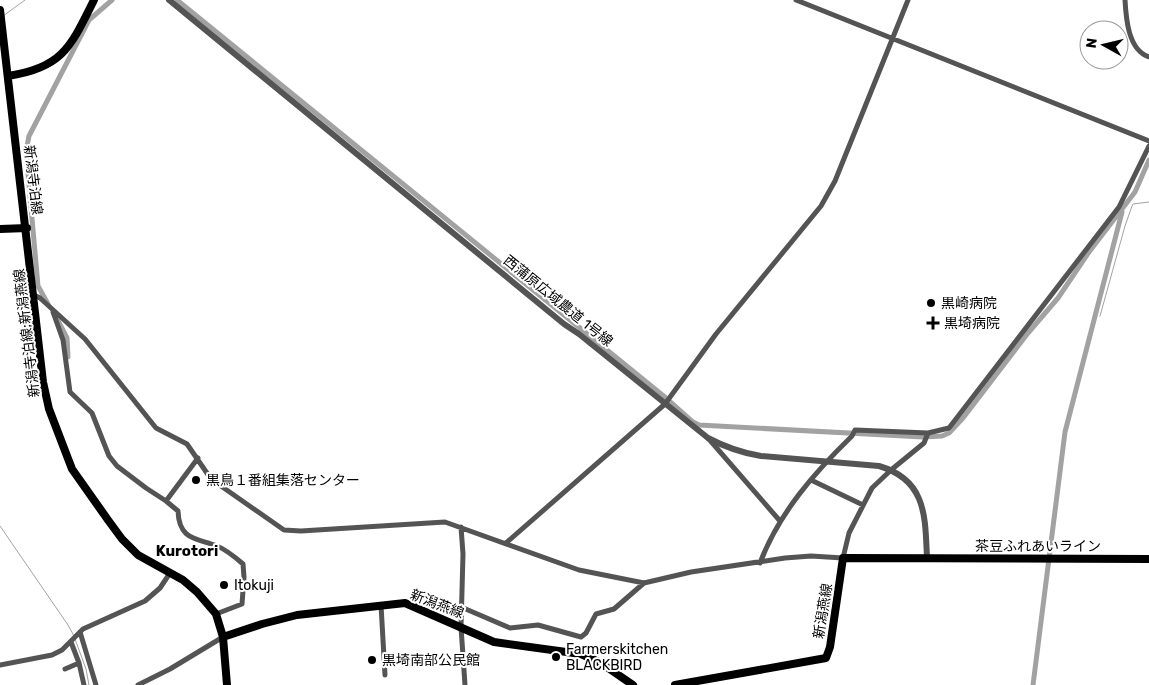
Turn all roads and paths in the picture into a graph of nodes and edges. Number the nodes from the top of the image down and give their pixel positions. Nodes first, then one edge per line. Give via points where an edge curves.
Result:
1 (94, 0) edge
2 (169, 0) edge
3 (796, 0) edge
4 (908, 0) edge
5 (1125, 0) edge
6 (0, 10) edge
7 (893, 38) junction
8 (1149, 57) edge
9 (8, 76) junction
10 (1149, 141) edge
11 (1149, 146) edge
12 (27, 228) junction
13 (0, 229) edge
14 (34, 295) junction
15 (53, 311) junction
16 (665, 404) junction
17 (928, 433) junction
18 (708, 438) junction
19 (198, 458) junction
20 (828, 462) junction
21 (891, 470) junction
22 (811, 480) junction
23 (166, 500) junction
24 (862, 505) junction
25 (780, 521) junction
26 (461, 527) junction
27 (506, 543) junction
28 (843, 558) junction
29 (927, 558) junction
30 (1149, 559) edge
31 (760, 563) junction
32 (170, 573) junction
33 (644, 583) junction
34 (381, 605) junction
35 (461, 607) junction
36 (216, 614) junction
37 (461, 627) junction
38 (79, 633) junction
39 (223, 637) junction
40 (72, 641) junction
41 (79, 663) junction
42 (0, 665) edge
43 (65, 669) dead end
44 (385, 674) dead end
45 (84, 685) edge
46 (96, 685) edge
47 (138, 685) edge
48 (227, 685) edge
49 (465, 685) edge
50 (633, 685) edge
51 (675, 685) edge

1 - 9 main road via 68,47 57,59 28,73
2 - 16 street, 西蒲原広域農道 1号線
3 - 7 street
4 - 7 street
5 - 8 street via 1126,17 1134,43
6 - 9 main road, 新潟寺泊線
7 - 10 street
7 - 16 street via 835,181 821,206 722,327
9 - 12 main road, 新潟寺泊線
11 - 17 street via 1119,207 1051,296 949,428
12 - 13 main road
12 - 14 main road, 新潟寺泊線;新潟燕線
14 - 15 street
14 - 32 main road, 新潟寺泊線;新潟燕線 via 49,410 72,469 122,539 138,555
15 - 19 street via 87,342 156,428 187,444
15 - 23 street via 63,340 70,392 92,413 109,456 117,466
16 - 18 street, 西蒲原広域農道 1号線
16 - 27 street
17 - 20 street via 855,430
17 - 21 street via 924,443
18 - 20 street, 西蒲原広域農道 1号線 via 742,453
18 - 25 street
19 - 23 street
19 - 26 street via 211,479 284,530 445,522
20 - 21 street, 西蒲原広域農道 1号線
20 - 22 street
21 - 24 street via 872,488
21 - 29 street, 西蒲原広域農道 1号線 via 903,477 918,495 924,509
22 - 24 street
22 - 25 street
23 - 36 street via 178,511 185,534 228,551 243,564 242,604
24 - 28 street via 849,533
25 - 31 street
26 - 27 street
26 - 35 street
27 - 33 street via 579,570
28 - 29 main road
28 - 31 street via 811,556
28 - 51 main road, 新潟燕線 via 826,658
29 - 30 main road, 茶豆ふれあいライン
31 - 33 street via 691,572
32 - 36 main road, 新潟寺泊線;新潟燕線 via 190,586
32 - 38 street via 160,588 145,601
33 - 35 street via 614,609 596,614 586,634 581,637 538,625 510,628
34 - 37 main road, 新潟燕線 via 405,603
34 - 39 main road, 新潟燕線 via 289,617
34 - 44 street
35 - 37 street
36 - 39 main road, 新潟寺泊線;新潟燕線
37 - 49 street
37 - 50 main road, 新潟燕線 via 494,642 581,654 601,663
38 - 40 street
38 - 46 street
39 - 47 street
39 - 48 main road
40 - 41 street
40 - 42 street via 52,655
41 - 43 street
41 - 45 street

